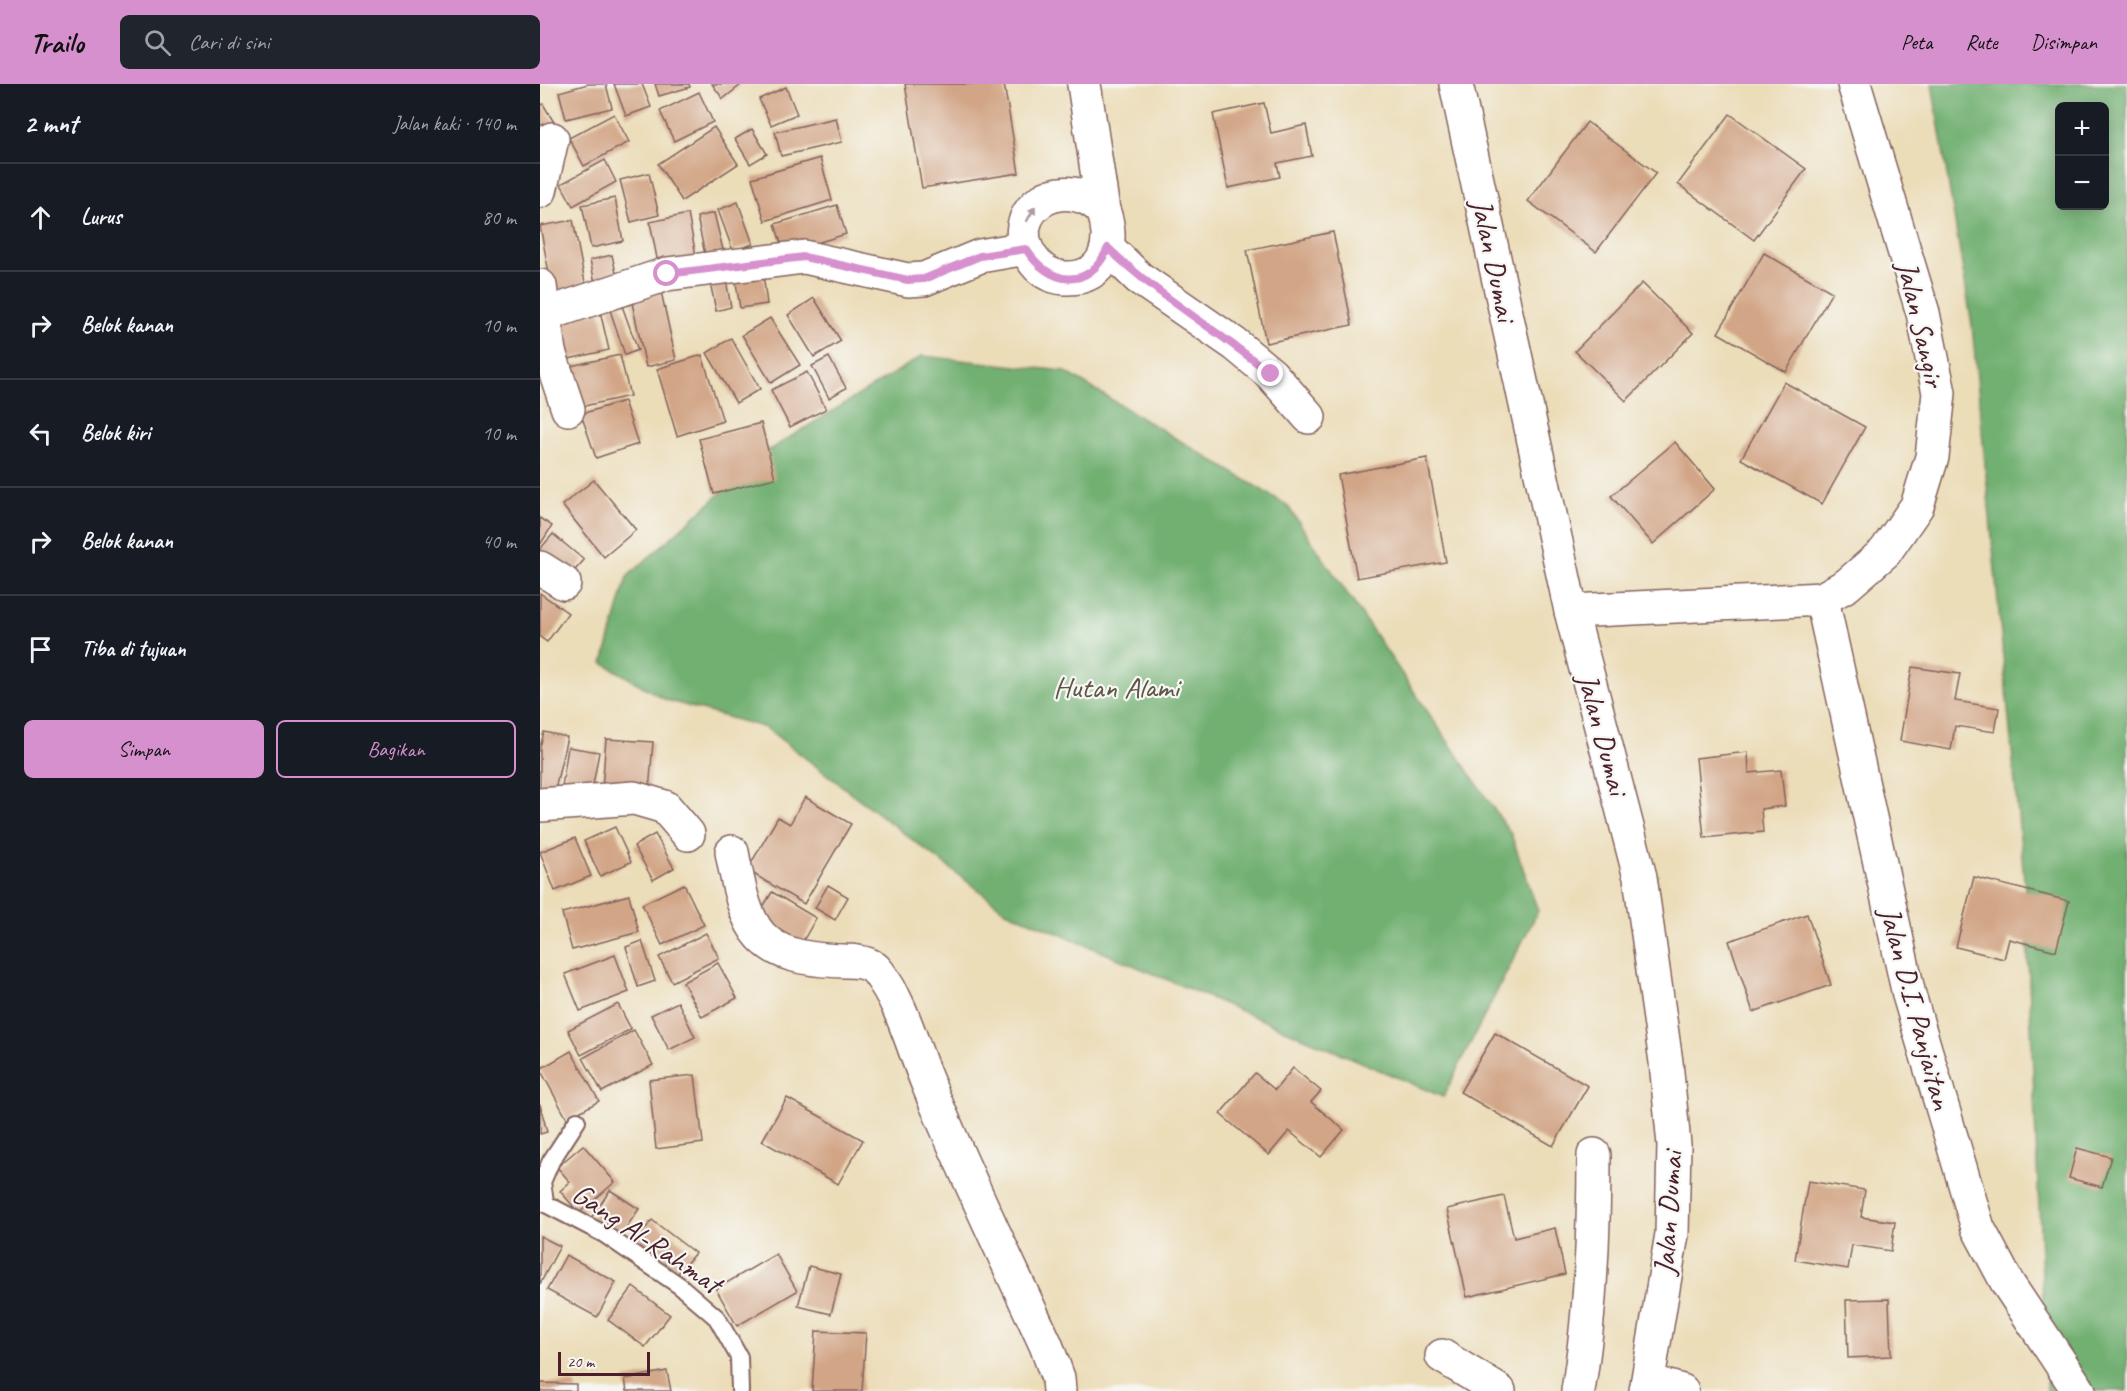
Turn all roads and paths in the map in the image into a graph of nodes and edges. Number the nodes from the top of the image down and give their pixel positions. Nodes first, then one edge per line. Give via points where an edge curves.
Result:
1 (1084, 84) edge
2 (1455, 84) edge
3 (1854, 84) edge
4 (552, 139) dead end
5 (540, 191) edge
6 (1103, 210) junction
7 (1108, 248) junction
8 (1026, 249) junction
9 (542, 301) edge
10 (568, 409) dead end
11 (1309, 417) dead end
12 (1822, 599) junction
13 (1571, 611) junction
14 (540, 805) edge
15 (688, 834) dead end
16 (732, 852) dead end
17 (576, 1121) dead end
18 (1594, 1155) dead end
19 (542, 1201) edge
20 (1442, 1356) dead end
21 (1647, 1386) edge
22 (740, 1391) edge
23 (1059, 1391) edge
24 (1499, 1391) edge
25 (1578, 1391) edge
26 (1682, 1391) edge
27 (2079, 1391) edge

1 - 6 street
2 - 13 street, Jalan Dumai
3 - 12 street, Jalan Sangir via 1923,313 1939,393 1932,457 1917,506 1885,552 1847,585
4 - 5 street
6 - 7 street via 1110,228
8 -> 6 street via 1024,228 1029,214 1038,202 1051,195 1079,194 1093,199
7 - 8 street via 1094,269 1071,278 1047,273
7 - 11 street via 1139,278 1271,374
8 - 9 street via 980,256 924,279 908,280 804,257 667,274
9 - 10 street via 549,352
12 - 13 street, Jalan Sangir
12 - 27 street, Jalan D.I. Panjaitan via 1908,995 1978,1228 2008,1284
13 - 21 street, Jalan Dumai via 1640,877 1669,1086 1674,1145 1672,1234
14 - 15 street via 634,798 665,807
16 - 23 street via 741,899 754,930 765,942 788,956 860,961 876,969 893,994 927,1083 1046,1345
17 - 19 lane via 542,1182
18 - 25 street via 1594,1229 1586,1343
19 - 22 lane, Gang Al-Rahmat via 604,1234 680,1286 717,1318 739,1357
20 - 24 street
21 - 26 street

